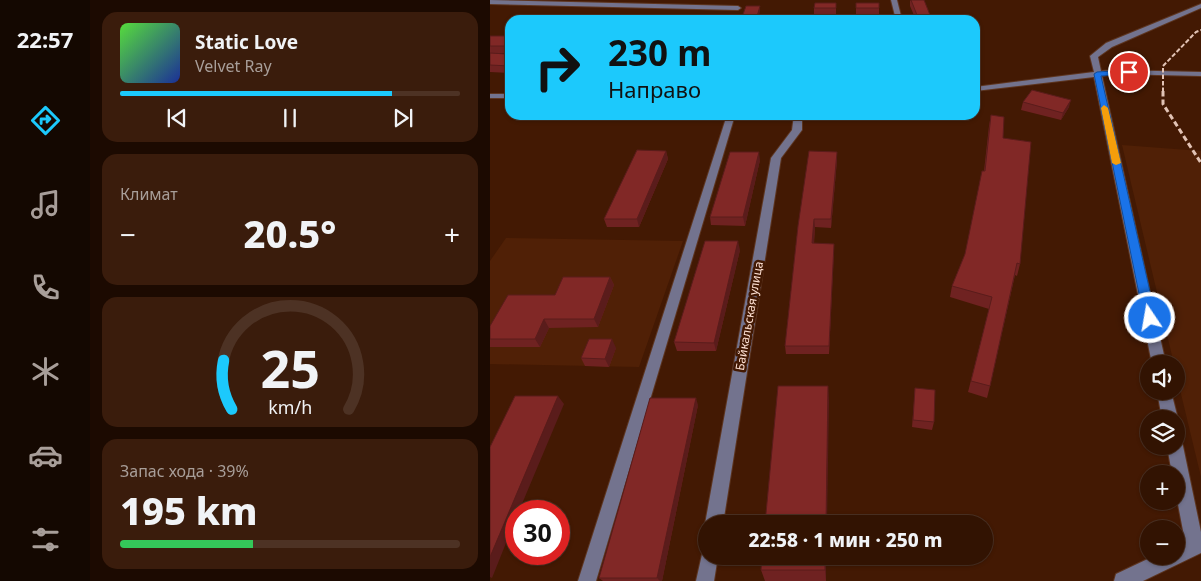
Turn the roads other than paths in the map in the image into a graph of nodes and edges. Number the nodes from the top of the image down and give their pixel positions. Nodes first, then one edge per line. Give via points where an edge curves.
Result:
1 (741, 0) edge
2 (894, 0) edge
3 (490, 2) edge
4 (595, 2) edge
5 (1201, 6) edge
6 (898, 15) edge
7 (1097, 74) junction
8 (1201, 74) edge
9 (980, 88) edge
10 (490, 96) edge
11 (505, 96) edge
12 (729, 120) edge
13 (798, 120) edge
14 (1157, 355) edge
15 (1177, 455) edge
16 (716, 515) edge
17 (1185, 551) edge
18 (708, 565) edge
19 (1157, 565) edge
20 (587, 581) edge
21 (705, 581) edge
22 (1123, 581) edge

1 - 4 street via 737,11
2 - 6 street
3 - 4 street
5 - 7 street via 1109,45 1094,56
7 - 8 street
7 - 9 street
7 - 14 street
10 - 11 street
12 - 20 street
13 - 16 street, Байкальская улица via 797,130 776,158
15 - 17 street via 1195,546
18 - 21 street
19 - 22 street

